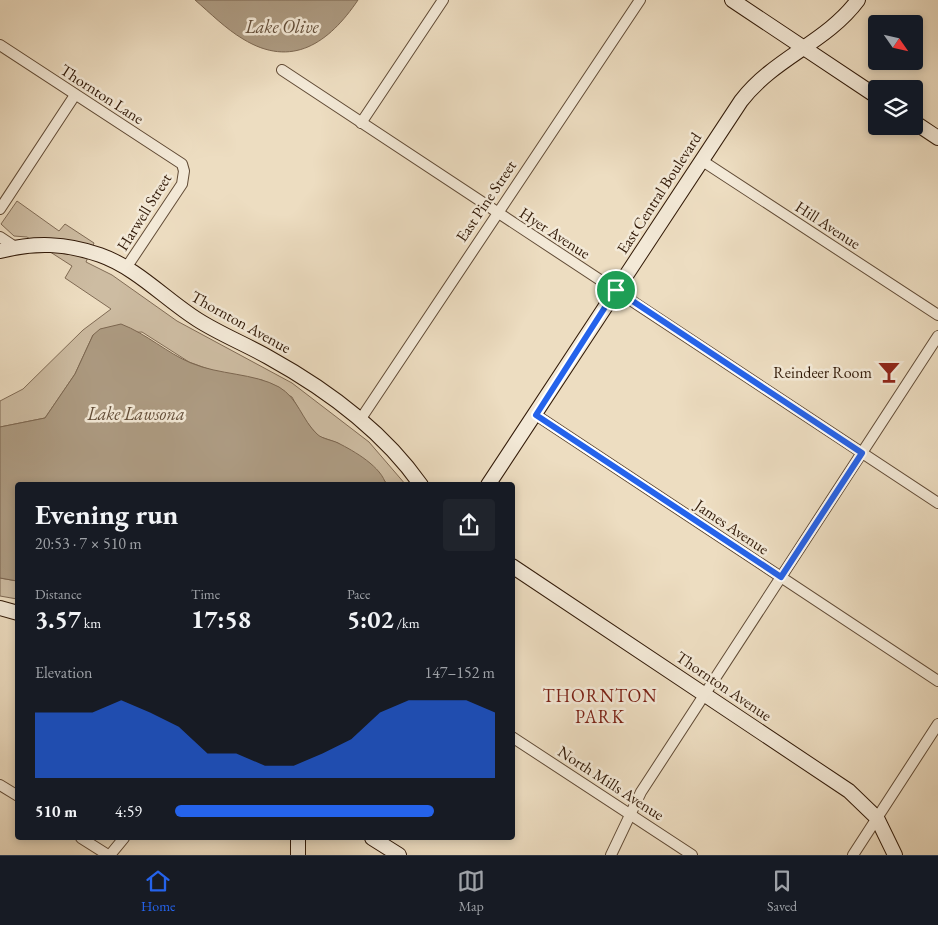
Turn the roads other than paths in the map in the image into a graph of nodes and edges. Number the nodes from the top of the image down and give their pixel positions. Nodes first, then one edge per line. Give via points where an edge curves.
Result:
1 (443, 0) edge
2 (640, 0) edge
3 (732, 0) edge
4 (858, 0) edge
5 (0, 45) edge
6 (803, 47) junction
7 (282, 70) dead end
8 (868, 91) edge
9 (75, 95) junction
10 (361, 123) junction
11 (923, 128) edge
12 (938, 138) edge
13 (701, 160) junction
14 (184, 171) joint
15 (1, 208) edge
16 (496, 213) junction
17 (0, 237) edge
18 (15, 247) junction
19 (0, 251) edge
20 (126, 268) junction
21 (616, 290) junction
22 (938, 315) edge
23 (938, 336) edge
24 (536, 415) junction
25 (360, 420) junction
26 (862, 453) junction
27 (420, 482) edge
28 (490, 482) edge
29 (938, 503) edge
30 (515, 568) edge
31 (781, 577) junction
32 (0, 608) edge
33 (15, 612) edge
34 (938, 680) edge
35 (706, 694) junction
36 (938, 724) edge
37 (515, 739) edge
38 (0, 785) edge
39 (15, 794) edge
40 (631, 814) junction
41 (877, 818) junction
42 (84, 840) edge
43 (122, 840) edge
44 (298, 840) edge
45 (375, 840) edge
46 (109, 855) edge
47 (298, 855) edge
48 (399, 855) edge
49 (611, 855) edge
50 (692, 855) edge
51 (853, 855) edge
52 (895, 855) edge

1 - 10 street
2 - 16 street, East Pine Street
3 - 6 street
4 - 6 street, East Central Boulevard via 840,21
5 - 9 street, Thornton Lane
6 - 8 street
6 - 13 street, East Central Boulevard via 767,72 754,86
7 - 10 street, Hyer Avenue
9 - 14 street, Thornton Lane via 176,159
9 - 15 street
10 - 16 street, Hyer Avenue
11 - 12 street
13 - 21 street, East Central Boulevard
13 - 22 street, Hill Avenue
14 - 20 street, Harwell Street via 182,184
16 - 21 street, Hyer Avenue
16 - 25 street, East Pine Street
17 - 18 street
18 - 19 street, Thornton Avenue
18 - 20 street, Thornton Avenue via 35,244 76,247
20 - 25 street, Thornton Avenue via 178,308 295,373
21 - 24 street, East Central Boulevard
21 - 26 street, Hyer Avenue
23 - 26 street
24 - 28 street, East Central Boulevard
24 - 31 street, James Avenue
25 - 27 street, Thornton Avenue via 396,452
26 - 29 street, Hyer Avenue
26 - 31 street
30 - 35 street, Thornton Avenue
31 - 34 street, James Avenue
31 - 35 street
32 - 33 street
35 - 40 street via 641,792
35 - 41 street, Thornton Avenue via 849,791
36 - 41 street
37 - 40 street, North Mills Avenue
38 - 39 street
40 - 49 street
40 - 50 street, North Mills Avenue
41 - 51 street
41 - 52 street, Thornton Avenue
42 - 46 street
43 - 46 street
44 - 47 street
45 - 48 street

